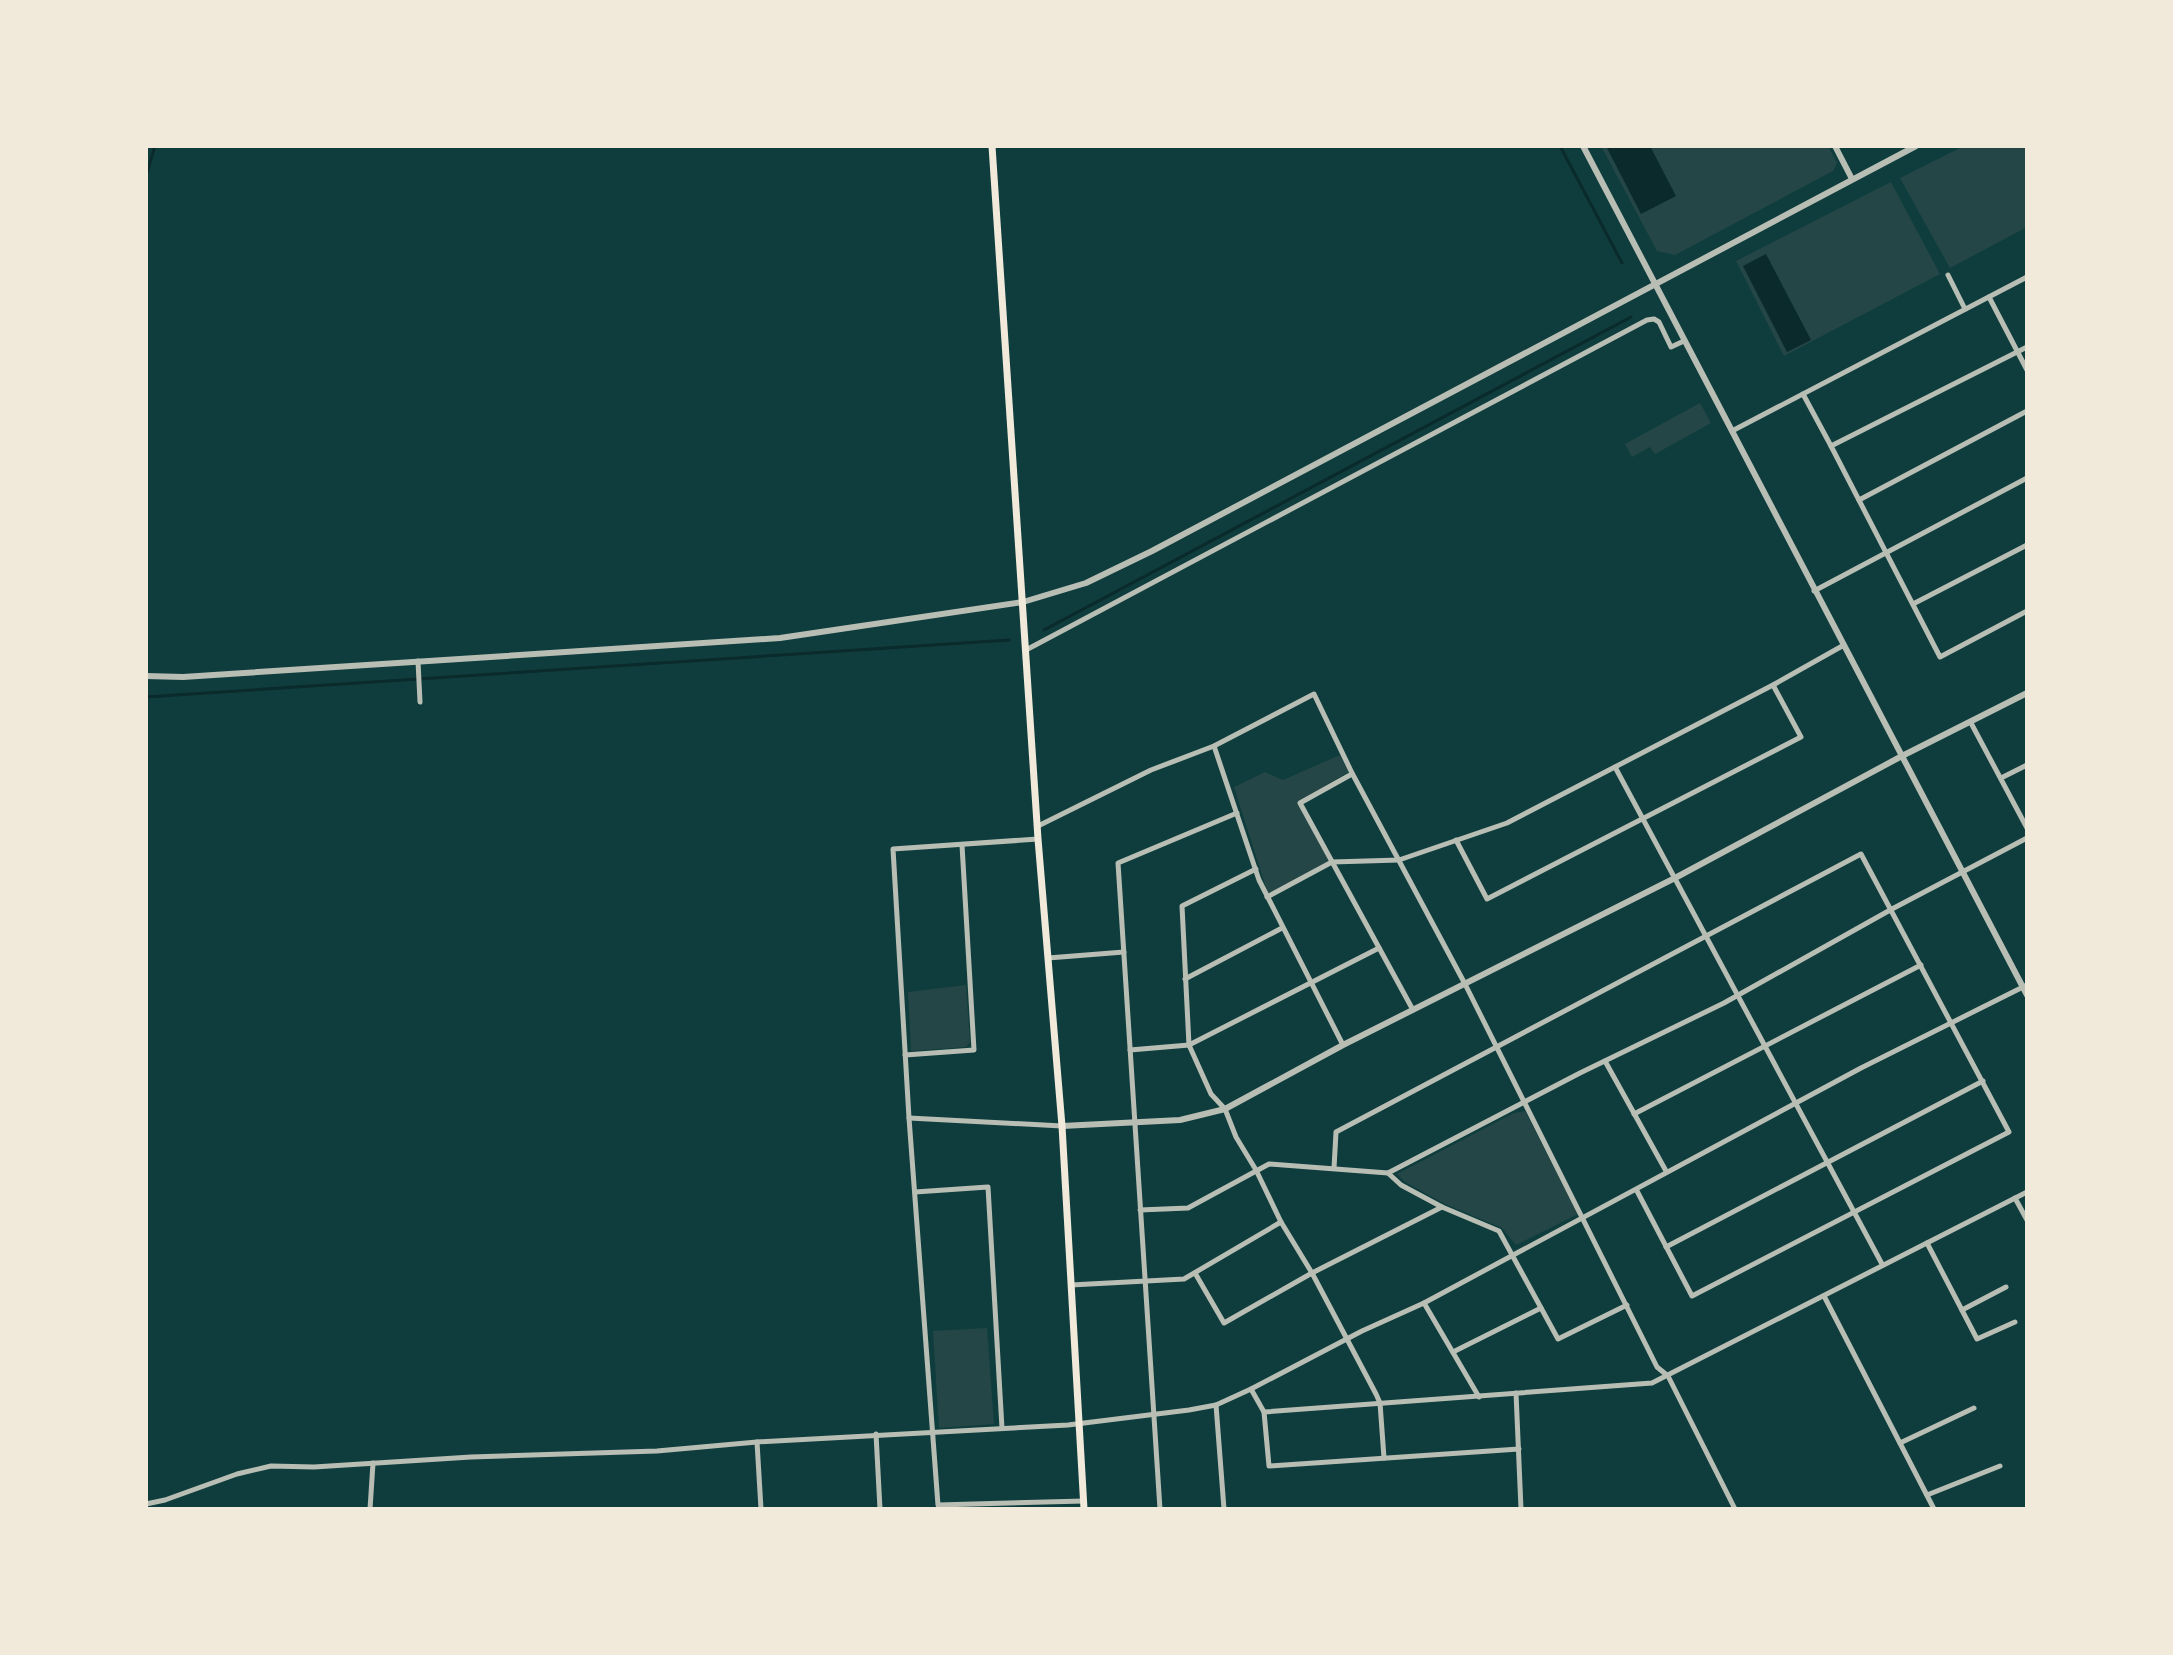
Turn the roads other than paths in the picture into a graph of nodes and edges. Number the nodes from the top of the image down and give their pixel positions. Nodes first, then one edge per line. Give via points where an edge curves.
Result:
1 (992, 146) edge
2 (1583, 146) edge
3 (1835, 146) edge
4 (1916, 146) edge
5 (1852, 179) junction
6 (1948, 275) dead end
7 (2027, 277) edge
8 (1655, 284) junction
9 (1989, 297) junction
10 (1965, 309) junction
11 (1684, 341) junction
12 (2027, 347) edge
13 (2018, 352) junction
14 (2027, 370) edge
15 (1803, 394) junction
16 (2027, 411) edge
17 (1732, 431) junction
18 (1831, 446) junction
19 (2027, 478) edge
20 (1859, 500) junction
21 (2027, 545) edge
22 (1886, 552) junction
23 (1814, 591) junction
24 (1023, 602) junction
25 (1913, 604) junction
26 (2027, 611) edge
27 (1844, 645) junction
28 (1026, 650) junction
29 (418, 660) junction
30 (146, 676) edge
31 (1773, 685) junction
32 (2027, 693) edge
33 (420, 702) dead end
34 (1971, 723) junction
35 (1214, 746) junction
36 (1902, 756) junction
37 (2027, 765) edge
38 (1615, 767) junction
39 (1352, 773) junction
40 (2001, 778) junction
41 (1237, 813) junction
42 (1643, 817) junction
43 (1038, 826) junction
44 (2027, 828) edge
45 (2027, 838) edge
46 (1038, 839) junction
47 (1456, 840) junction
48 (962, 844) junction
49 (1399, 860) junction
50 (1332, 862) junction
51 (1256, 869) junction
52 (1964, 872) junction
53 (1675, 878) junction
54 (1267, 897) junction
55 (1892, 909) junction
56 (1282, 928) junction
57 (1705, 937) junction
58 (1379, 948) junction
59 (1124, 952) junction
60 (1048, 958) junction
61 (1921, 965) junction
62 (1185, 979) junction
63 (1310, 983) junction
64 (1465, 984) junction
65 (2025, 986) edge
66 (1736, 995) junction
67 (2027, 995) edge
68 (1413, 1010) junction
69 (1952, 1023) junction
70 (1189, 1045) junction
71 (1343, 1045) junction
72 (1763, 1045) junction
73 (1497, 1046) junction
74 (1130, 1050) junction
75 (905, 1055) junction
76 (1605, 1061) junction
77 (1983, 1081) junction
78 (1525, 1103) junction
79 (1796, 1105) junction
80 (1225, 1109) junction
81 (1634, 1114) junction
82 (909, 1118) junction
83 (1134, 1125) junction
84 (1062, 1126) junction
85 (1826, 1163) junction
86 (1334, 1168) junction
87 (1256, 1170) junction
88 (1666, 1171) junction
89 (1388, 1173) junction
90 (1637, 1190) junction
91 (915, 1192) junction
92 (2027, 1192) edge
93 (2015, 1198) junction
94 (1442, 1207) junction
95 (1140, 1210) junction
96 (1853, 1214) junction
97 (1583, 1216) junction
98 (2027, 1220) edge
99 (1281, 1222) junction
100 (1927, 1243) junction
101 (1666, 1247) junction
102 (1511, 1255) junction
103 (1882, 1264) junction
104 (1195, 1273) junction
105 (1312, 1273) junction
106 (1144, 1282) junction
107 (1070, 1285) junction
108 (2006, 1287) dead end
109 (1824, 1296) junction
110 (1424, 1303) junction
111 (1627, 1305) junction
112 (1541, 1308) junction
113 (1962, 1310) junction
114 (2015, 1322) dead end
115 (1346, 1341) junction
116 (1453, 1352) junction
117 (1668, 1376) junction
118 (1251, 1389) junction
119 (1516, 1393) junction
120 (1479, 1397) junction
121 (1380, 1403) junction
122 (1216, 1405) junction
123 (1974, 1408) dead end
124 (1264, 1412) junction
125 (1155, 1415) junction
126 (1080, 1423) junction
127 (1002, 1428) junction
128 (933, 1431) junction
129 (876, 1434) junction
130 (757, 1442) junction
131 (1900, 1443) junction
132 (1519, 1449) junction
133 (1384, 1458) junction
134 (373, 1463) junction
135 (2000, 1466) dead end
136 (1927, 1495) junction
137 (146, 1504) edge
138 (1084, 1505) edge
139 (370, 1509) edge
140 (761, 1509) edge
141 (880, 1509) edge
142 (1160, 1509) edge
143 (1224, 1509) edge
144 (1521, 1509) edge
145 (1735, 1509) edge
146 (1934, 1509) edge

1 - 24 main road
2 - 8 street
3 - 5 street
4 - 5 street
5 - 8 street
6 - 10 street
7 - 9 street
8 - 11 street
8 - 24 street via 1152,551 1086,583
9 - 10 street
9 - 13 street
10 - 15 street
11 - 17 street
11 - 28 street via 1671,347 1659,322 1647,320
12 - 13 street
13 - 14 street
13 - 18 street
15 - 17 street
15 - 18 street
16 - 20 street
17 - 23 street
18 - 20 street
19 - 22 street
20 - 22 street
21 - 25 street
22 - 23 street
22 - 25 street
23 - 27 street
24 - 28 main road
24 - 29 street via 780,638
25 - 26 street via 1940,657
27 - 31 street
27 - 36 street
28 - 43 main road
29 - 30 street
29 - 33 street
31 - 38 street
31 - 42 street via 1801,737
32 - 34 street
34 - 36 street
34 - 40 street
35 - 39 street via 1314,694
35 - 41 street
35 - 43 street via 1151,770
36 - 52 street
36 - 53 street
37 - 40 street
38 - 42 street
38 - 47 street via 1507,823
39 - 49 street
39 - 50 street via 1300,803
40 - 44 street
41 - 51 street
41 - 59 street via 1118,863
42 - 47 street via 1487,899
42 - 53 street
43 - 46 main road
45 - 52 street
46 - 48 street
46 - 60 main road
47 - 49 street
48 - 75 street via 893,849
48 - 75 street via 974,1050
49 - 50 street
49 - 64 street
50 - 54 street
50 - 58 street
51 - 54 street
51 - 62 street via 1182,906
52 - 55 street
52 - 65 street
53 - 57 street
53 - 64 street
54 - 56 street
55 - 57 street via 1861,854
55 - 61 street
55 - 66 street
56 - 62 street
56 - 63 street
57 - 66 street
57 - 73 street
58 - 63 street
58 - 68 street
59 - 60 street
59 - 74 street
60 - 84 main road
61 - 69 street
61 - 72 street
62 - 70 street
63 - 70 street
63 - 71 street
64 - 68 street
64 - 73 street
65 - 67 street
65 - 69 street
66 - 72 street
66 - 76 street
68 - 71 street
69 - 77 street
69 - 79 street
70 - 74 street
70 - 80 street via 1211,1094
71 - 80 street
72 - 79 street
72 - 81 street
73 - 78 street
73 - 86 street via 1336,1132
74 - 83 street
75 - 82 street
76 - 78 street
76 - 81 street
77 - 85 street
77 - 96 street via 2009,1132
78 - 89 street
78 - 97 street
79 - 85 street
79 - 88 street
80 - 83 street
80 - 87 street
81 - 88 street
82 - 84 street
82 - 91 street
83 - 84 street
83 - 95 street
84 - 107 main road
85 - 96 street
85 - 101 street
86 - 87 street via 1269,1164
86 - 89 street
87 - 95 street via 1188,1208
87 - 99 street
88 - 90 street
89 - 94 street
90 - 97 street
90 - 101 street
91 - 127 street via 988,1187
91 - 128 street
92 - 93 street
93 - 98 street
93 - 100 street
94 - 102 street via 1499,1231
94 - 105 street
95 - 106 street
96 - 101 street via 1692,1296
96 - 103 street
97 - 102 street
97 - 111 street
99 - 104 street
99 - 105 street
100 - 103 street
100 - 113 street
102 - 110 street
102 - 112 street
103 - 109 street
104 - 105 street via 1224,1323
104 - 106 street
105 - 115 street
106 - 107 street
106 - 125 street
107 - 126 main road
108 - 113 street
109 - 117 street
109 - 131 street
110 - 115 street
110 - 116 street
111 - 112 street via 1558,1339
111 - 117 street via 1657,1367
112 - 116 street
113 - 114 street via 1977,1339
115 - 118 street
115 - 121 street
116 - 120 street
117 - 119 street via 1652,1383
117 - 145 street
118 - 122 street
118 - 124 street
119 - 120 street
119 - 132 street
120 - 121 street
121 - 124 street
121 - 133 street
122 - 125 street
122 - 143 street
123 - 131 street
124 - 133 street via 1269,1466
125 - 126 street
125 - 142 street
126 - 127 street
126 - 138 main road
127 - 128 street
128 - 129 street
128 - 138 street via 938,1505
129 - 130 street
129 - 141 street
130 - 134 street
130 - 140 street
131 - 136 street
132 - 133 street
132 - 144 street
134 - 137 street via 271,1466
134 - 139 street
135 - 136 street
136 - 146 street

